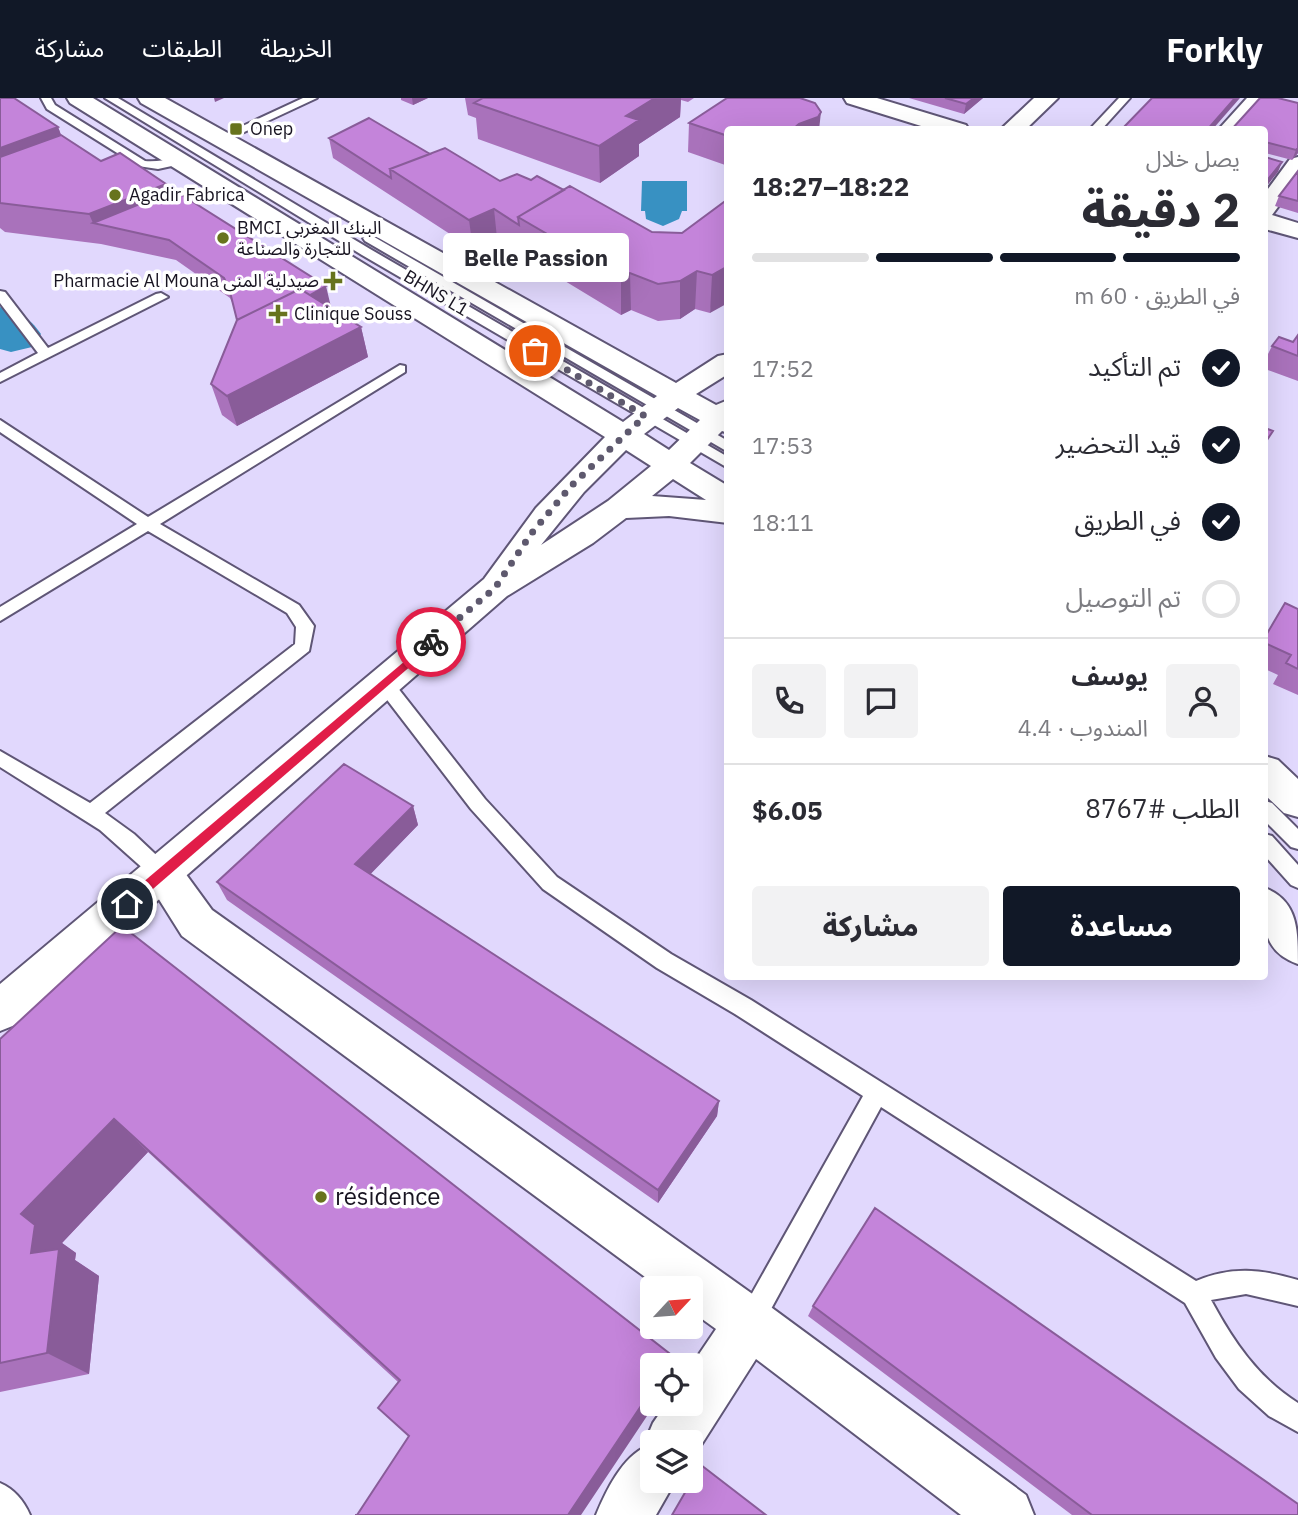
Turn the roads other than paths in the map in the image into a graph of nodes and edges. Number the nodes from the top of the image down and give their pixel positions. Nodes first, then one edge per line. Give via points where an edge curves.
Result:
1 (43, 98) edge
2 (78, 98) edge
3 (110, 98) edge
4 (129, 98) edge
5 (149, 98) edge
6 (312, 98) edge
7 (855, 98) edge
8 (1046, 98) edge
9 (1125, 98) edge
10 (1269, 99) edge
11 (945, 126) edge
12 (1015, 126) edge
13 (1098, 126) edge
14 (1234, 126) edge
15 (223, 138) junction
16 (184, 162) junction
17 (1289, 165) edge
18 (1268, 204) edge
19 (1268, 222) edge
20 (1298, 231) edge
21 (0, 295) edge
22 (161, 298) dead end
23 (46, 355) junction
24 (724, 365) edge
25 (400, 369) dead end
26 (0, 379) edge
27 (650, 413) junction
28 (0, 425) edge
29 (717, 429) edge
30 (724, 451) edge
31 (671, 465) junction
32 (724, 498) edge
33 (619, 508) junction
34 (724, 513) edge
35 (148, 524) junction
36 (495, 588) junction
37 (0, 615) edge
38 (384, 683) junction
39 (0, 758) edge
40 (1268, 774) edge
41 (1298, 802) edge
42 (1268, 812) edge
43 (89, 814) junction
44 (1298, 841) edge
45 (1268, 845) edge
46 (163, 874) junction
47 (1298, 879) edge
48 (1268, 909) edge
49 (1298, 947) edge
50 (0, 1011) edge
51 (877, 1092) junction
52 (1298, 1293) edge
53 (1194, 1294) junction
54 (750, 1323) junction
55 (1298, 1419) edge
56 (680, 1430) edge
57 (640, 1491) edge
58 (0, 1497) edge
59 (994, 1511) edge
60 (16, 1515) edge
61 (624, 1515) edge

1 - 16 lane via 142,164
2 - 16 street
3 - 27 lane, BHNS L1
4 - 27 lane, BHNS L1
5 - 15 street
6 - 15 lane
7 - 11 street
8 - 12 street
9 - 13 lane
10 - 14 street
15 - 27 street
16 - 27 street
17 - 18 street
19 - 20 street
21 - 23 lane
22 - 23 lane
23 - 26 lane
24 - 27 street
25 - 35 lane
27 - 29 street
27 - 29 lane, BHNS L1
27 - 31 street
27 - 36 street via 551,509
28 - 35 lane
29 - 30 lane, BHNS L1
29 - 31 street
31 - 32 street
31 - 33 street
33 - 34 street via 669,506
33 - 36 street
35 - 37 lane
35 - 43 lane via 293,609 306,626 303,648
36 - 38 street
38 - 46 street
38 - 51 lane via 478,804 550,883 664,961
39 - 43 lane
40 - 41 street
42 - 44 lane
43 - 46 lane via 142,850
45 - 47 lane
46 - 50 street
46 - 54 street via 197,923
48 - 49 street
51 - 53 lane
51 - 54 lane
52 - 53 lane via 1263,1282 1222,1282
53 - 55 lane via 1226,1354 1250,1383
54 - 56 street
54 - 59 street
57 - 61 street
58 - 60 lane

